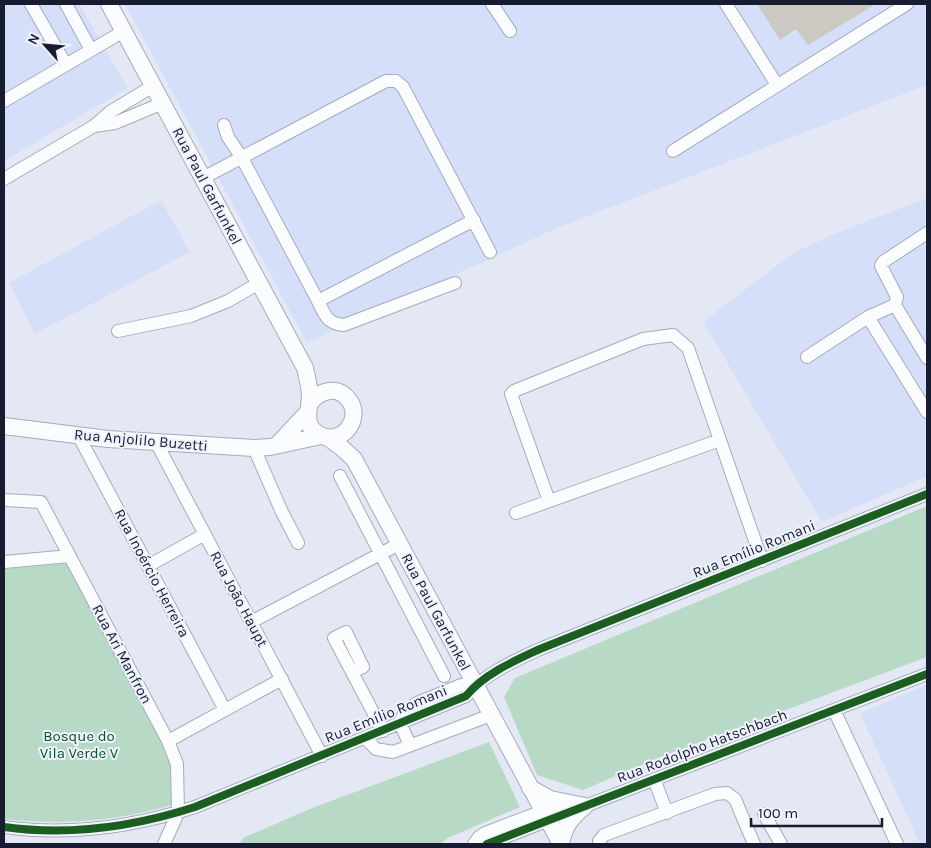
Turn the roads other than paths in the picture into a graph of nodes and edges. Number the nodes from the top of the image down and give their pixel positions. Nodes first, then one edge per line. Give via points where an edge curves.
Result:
1 (31, 4) edge
2 (66, 4) edge
3 (109, 4) edge
4 (492, 4) edge
5 (726, 4) edge
6 (907, 4) edge
7 (124, 31) junction
8 (510, 31) dead end
9 (91, 50) junction
10 (66, 64) junction
11 (777, 85) junction
12 (153, 86) junction
13 (4, 101) edge
14 (163, 103) junction
15 (224, 125) dead end
16 (94, 126) junction
17 (672, 151) dead end
18 (242, 158) junction
19 (203, 178) junction
20 (4, 179) edge
21 (474, 220) junction
22 (927, 233) edge
23 (490, 252) dead end
24 (259, 283) junction
25 (455, 283) dead end
26 (318, 301) junction
27 (895, 305) junction
28 (868, 317) junction
29 (118, 331) dead end
30 (807, 357) dead end
31 (927, 358) edge
32 (305, 368) junction
33 (336, 391) junction
34 (308, 408) junction
35 (927, 412) edge
36 (353, 421) junction
37 (4, 426) edge
38 (78, 435) junction
39 (324, 437) junction
40 (720, 440) junction
41 (156, 442) junction
42 (278, 444) junction
43 (254, 448) junction
44 (354, 459) junction
45 (340, 476) dead end
46 (927, 494) edge
47 (4, 500) edge
48 (549, 501) junction
49 (516, 513) dead end
50 (205, 534) junction
51 (298, 544) dead end
52 (399, 544) junction
53 (381, 554) junction
54 (70, 556) junction
55 (762, 561) junction
56 (4, 562) edge
57 (148, 566) junction
58 (251, 622) junction
59 (352, 672) dead end
60 (444, 676) dead end
61 (926, 677) edge
62 (282, 679) junction
63 (475, 685) junction
64 (225, 710) junction
65 (834, 710) junction
66 (491, 715) junction
67 (400, 723) junction
68 (382, 731) junction
69 (365, 738) junction
70 (168, 741) junction
71 (410, 746) junction
72 (322, 756) junction
73 (654, 780) junction
74 (530, 788) junction
75 (585, 806) junction
76 (178, 813) junction
77 (667, 813) junction
78 (764, 814) dead end
79 (546, 816) junction
80 (4, 827) edge
81 (57, 831) junction
82 (55, 844) edge
83 (164, 844) edge
84 (474, 844) edge
85 (487, 844) edge
86 (561, 844) edge
87 (600, 844) edge
88 (754, 844) edge
89 (781, 844) edge
90 (897, 844) edge

1 - 10 street
2 - 9 street
3 - 7 main road, Rua Paul Garfunkel
4 - 8 street
5 - 11 street
6 - 11 street
7 - 9 street
7 - 12 main road, Rua Paul Garfunkel
9 - 10 street
10 - 13 street
11 - 17 street
12 - 14 main road, Rua Paul Garfunkel
12 - 16 street via 110,112
14 - 16 street via 115,123
14 - 19 main road, Rua Paul Garfunkel
15 - 18 street
16 - 20 street
18 - 19 street
18 - 21 street via 386,81 396,80 403,87
18 - 26 street
19 - 24 main road, Rua Paul Garfunkel
21 - 23 street
21 - 26 street
22 - 27 street via 880,266 897,297
24 - 29 street via 228,302 191,316
24 - 32 main road, Rua Paul Garfunkel
25 - 26 street via 344,325 334,324 326,317
27 - 28 street
27 - 31 street
28 - 30 street
28 - 35 street
32 - 33 main road, Rua Paul Garfunkel
32 - 34 main road, Rua Paul Garfunkel via 309,386
33 - 34 main road via 321,392
33 - 36 main road via 343,394 352,406
34 - 39 main road via 310,426
34 - 42 main road
36 - 39 main road via 340,436
36 - 44 main road, Rua Paul Garfunkel
37 - 38 main road, Rua Anjolilo Buzetti
38 - 41 main road, Rua Anjolilo Buzetti
38 - 57 street, Rua Inoércio Herreira
39 - 42 main road, Rua Anjolilo Buzetti
39 - 44 main road, Rua Paul Garfunkel
40 - 48 street
40 - 48 street via 688,348 673,335 643,339 511,394
40 - 55 street
41 - 43 main road, Rua Anjolilo Buzetti
41 - 50 street, Rua João Haupt
42 - 43 main road, Rua Anjolilo Buzetti
43 - 51 street
44 - 52 main road, Rua Paul Garfunkel
45 - 53 street
46 - 55 street, Rua Emílio Romani
47 - 54 street, Rua Ari Manfron via 41,502
48 - 49 street
50 - 57 street
50 - 58 street, Rua João Haupt
52 - 53 street
52 - 63 main road, Rua Paul Garfunkel
53 - 58 street
53 - 60 street
54 - 56 street
54 - 70 street, Rua Ari Manfron
55 - 63 street, Rua Emílio Romani via 540,649
57 - 64 street, Rua Inoércio Herreira
58 - 62 street, Rua João Haupt
59 - 68 street
61 - 65 street, Rua Rodolpho Hatschbach
62 - 64 street
62 - 72 street, Rua João Haupt
63 - 66 main road, Rua Paul Garfunkel
63 - 67 street, Rua Emílio Romani via 461,685 417,703 405,711
64 - 70 street
65 - 73 street, Rua Rodolpho Hatschbach
65 - 90 street
66 - 71 street
66 - 74 main road, Rua Paul Garfunkel
67 - 68 street, Rua Emílio Romani
67 - 71 street
68 - 69 street, Rua Emílio Romani
69 - 71 street via 376,749 393,752
69 - 72 street, Rua Emílio Romani
70 - 76 street, Rua Ari Manfron via 177,764
72 - 76 street, Rua Emílio Romani
73 - 75 street, Rua Rodolpho Hatschbach
73 - 77 street
74 - 75 main road via 550,799
74 - 79 main road, Rua Paul Garfunkel
75 - 79 street, Rua Rodolpho Hatschbach
75 - 86 main road via 570,820
76 - 81 street, Rua Emílio Romani via 115,826
76 - 83 street
77 - 87 street via 604,835
77 - 88 street via 715,794 727,793 735,799
78 - 89 street
79 - 84 street, Rua Rodolpho Hatschbach via 485,833
79 - 85 street, Rua Rodolpho Hatschbach
79 - 86 main road, Rua Paul Garfunkel
80 - 81 street, Rua Emílio Romani
81 - 82 street

